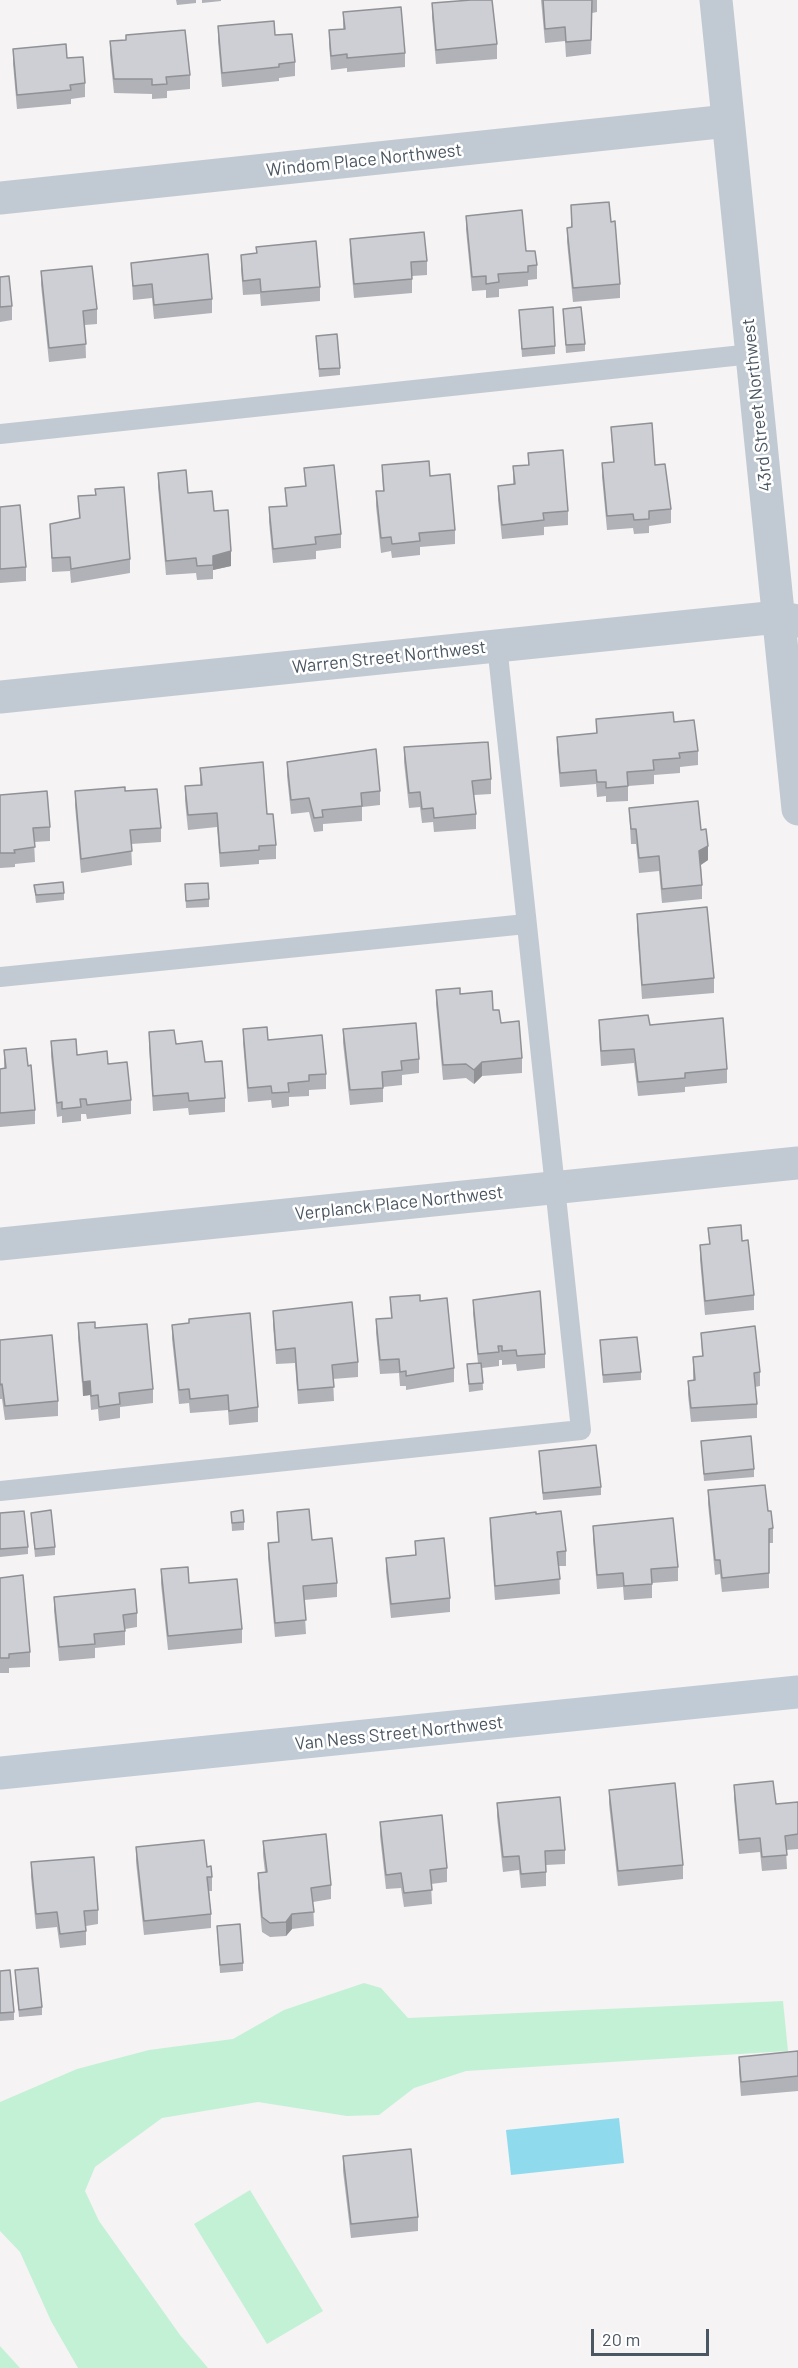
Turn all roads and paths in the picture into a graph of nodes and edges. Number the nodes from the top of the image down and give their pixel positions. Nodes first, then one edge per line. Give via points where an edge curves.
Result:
1 (716, 0) edge
2 (728, 122) junction
3 (0, 198) edge
4 (752, 354) junction
5 (0, 434) edge
6 (791, 614) edge
7 (497, 645) junction
8 (0, 697) edge
9 (798, 809) edge
10 (526, 924) junction
11 (0, 978) edge
12 (798, 1163) edge
13 (556, 1187) junction
14 (0, 1244) edge
15 (0, 1491) edge
16 (798, 1692) edge
17 (0, 1773) edge

1 - 2 street, 43rd Street Northwest
2 - 3 street, Windom Place Northwest
2 - 4 street, 43rd Street Northwest
4 - 5 lane
4 - 6 street, 43rd Street Northwest
6 - 7 street, Warren Street Northwest
6 - 9 street, 43rd Street Northwest
7 - 8 street, Warren Street Northwest
7 - 10 lane
10 - 11 lane
10 - 13 lane
12 - 13 street, Verplanck Place Northwest
13 - 14 street, Verplanck Place Northwest
13 - 15 lane via 581,1430
16 - 17 street, Van Ness Street Northwest

